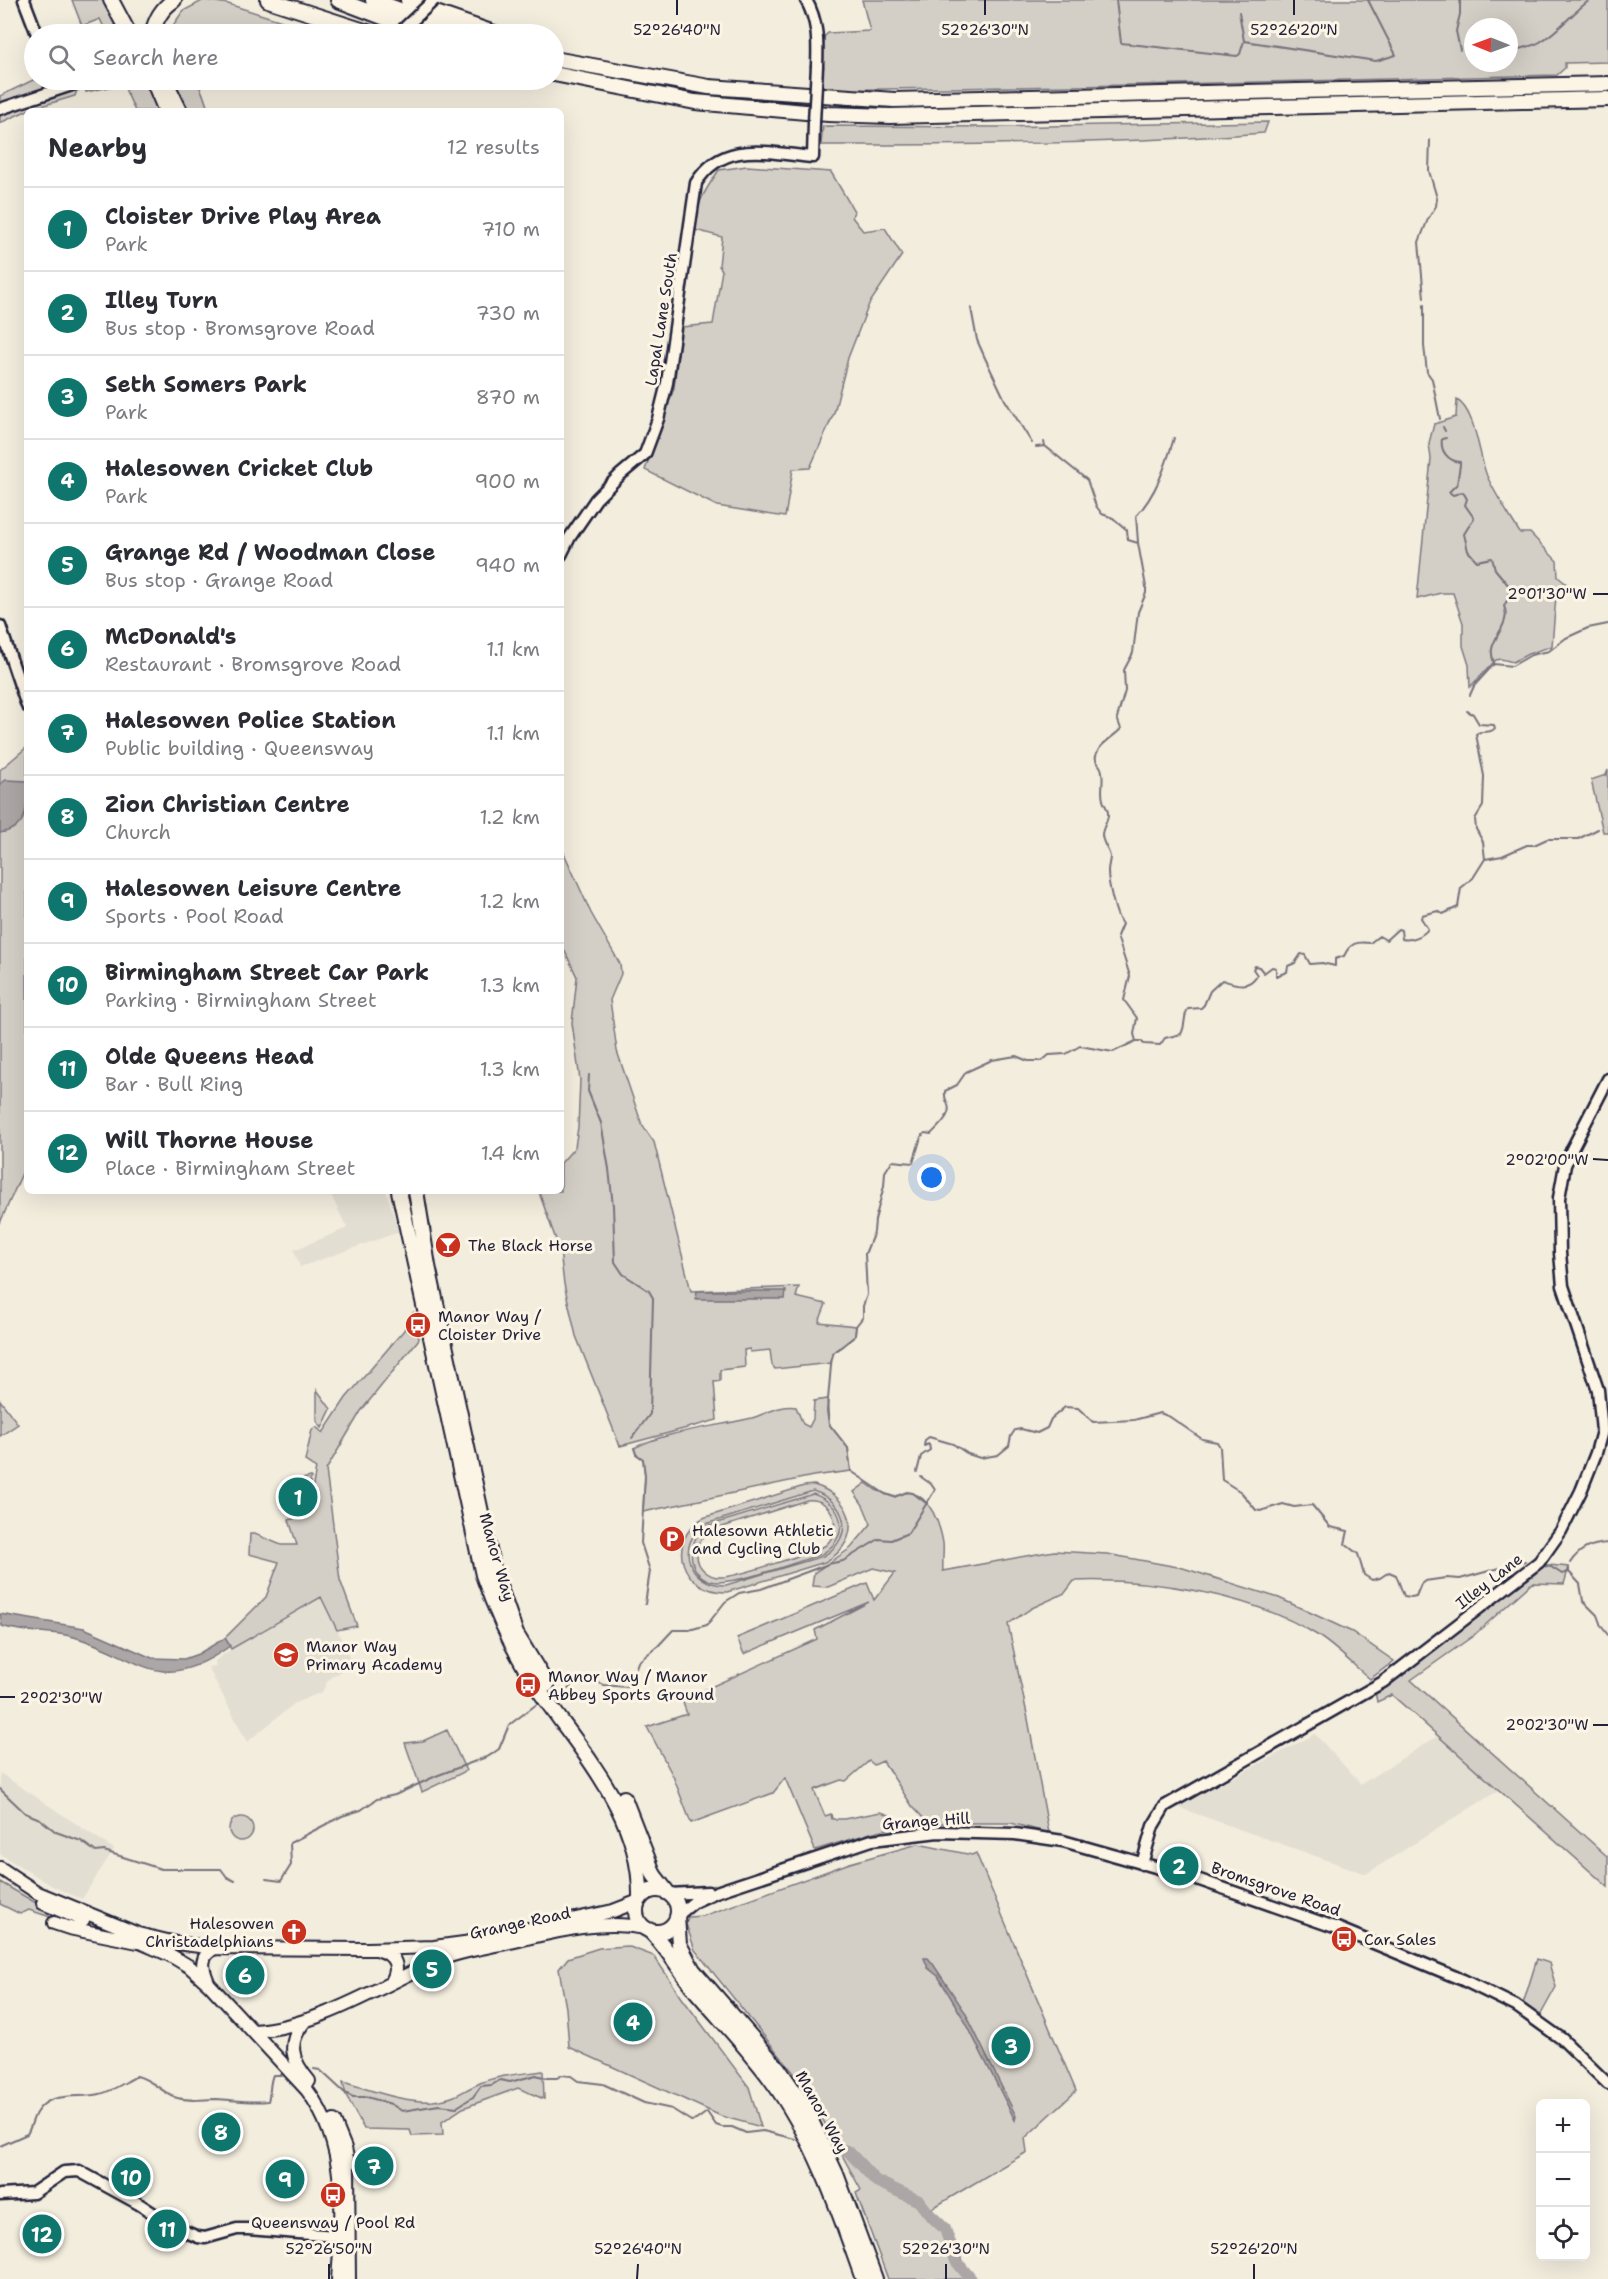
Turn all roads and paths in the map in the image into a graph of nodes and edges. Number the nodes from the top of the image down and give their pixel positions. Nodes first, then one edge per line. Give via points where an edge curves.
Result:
1 (24, 0) edge
2 (111, 0) edge
3 (122, 0) edge
4 (174, 0) edge
5 (268, 0) edge
6 (338, 0) edge
7 (373, 0) edge
8 (408, 0) edge
9 (434, 0) edge
10 (806, 0) edge
11 (33, 24) edge
12 (124, 24) edge
13 (132, 24) edge
14 (155, 24) edge
15 (343, 24) edge
16 (401, 24) edge
17 (409, 24) edge
18 (437, 24) edge
19 (468, 24) edge
20 (564, 56) edge
21 (564, 61) edge
22 (597, 68) junction
23 (564, 76) edge
24 (1608, 84) edge
25 (43, 90) edge
26 (156, 90) edge
27 (170, 90) edge
28 (1608, 99) edge
29 (165, 108) edge
30 (179, 108) edge
31 (0, 109) edge
32 (564, 549) edge
33 (0, 626) edge
34 (24, 697) edge
35 (1608, 1079) edge
36 (395, 1194) edge
37 (400, 1194) edge
38 (416, 1194) edge
39 (406, 1225) junction
40 (1142, 1864) junction
41 (0, 1868) edge
42 (0, 1878) edge
43 (716, 1892) junction
44 (669, 1893) junction
45 (640, 1900) junction
46 (677, 1916) junction
47 (54, 1923) dead end
48 (648, 1929) junction
49 (139, 1942) junction
50 (215, 1948) junction
51 (375, 1949) junction
52 (391, 1983) junction
53 (209, 1984) junction
54 (307, 2019) junction
55 (252, 2031) junction
56 (1608, 2084) edge
57 (0, 2194) edge
58 (345, 2236) junction
59 (339, 2279) edge
60 (349, 2279) edge
61 (863, 2279) edge
62 (874, 2279) edge

1 - 11 street
2 - 12 highway
3 - 13 highway
4 - 14 highway via 162,10
5 - 15 highway
6 - 16 highway
7 - 18 highway
8 - 19 highway
9 - 17 street, bridge
10 - 32 street, Lapal Lane South, bridge via 816,24 818,44 813,157 734,153 704,170 696,183 692,205 665,394 645,454 596,500
20 - 22 highway
21 - 22 highway
22 - 24 highway via 709,87 894,100
23 - 28 highway via 695,102 890,116
25 - 31 street
26 - 29 highway
27 - 30 highway
33 - 34 street
35 - 40 street, Illey Lane via 1565,1165 1559,1198 1563,1286 1598,1390 1602,1431 1561,1531 1539,1562 1383,1682 1165,1806 1153,1826
36 - 39 street
37 - 39 highway, Manor Way
38 - 44 highway, Manor Way via 481,1518 508,1614 550,1691 605,1764 624,1799 654,1875
39 - 45 highway, Manor Way via 483,1575 498,1618 520,1659 617,1805 638,1863
40 - 43 street, Grange Hill via 1063,1841 1015,1834 938,1832 872,1840
40 - 56 street, Bromsgrove Road via 1337,1928 1470,1983 1516,2006 1562,2039
41 - 50 main road via 38,1893 138,1934
42 - 49 main road via 45,1904
43 - 44 street, Grange Hill
43 - 46 street, Grange Hill via 694,1902
44 - 45 highway via 654,1890
44 - 46 highway via 677,1904
45 - 48 highway via 638,1917
45 - 51 main road, Grange Road via 613,1911 464,1943
46 - 48 highway via 666,1929
46 - 62 highway, Manor Way via 679,1944 693,1970 778,2068 804,2106 836,2174
47 - 49 main road
48 - 52 main road, Grange Road via 603,1924 552,1933 454,1954
48 - 61 highway, Manor Way via 770,2077 793,2114 826,2180
49 - 53 main road via 186,1963
50 - 51 main road
50 - 53 main road via 203,1960
51 - 52 main road via 388,1952 395,1961 397,1968
52 - 54 main road, Grange Road
53 - 55 main road
54 - 55 main road, Grange Road via 277,2030
54 - 58 main road via 295,2035 294,2057 325,2102 345,2148 350,2178
55 - 58 main road via 307,2090 330,2130 338,2163
57 - 58 street via 23,2195 42,2189 56,2176 71,2170 95,2178 174,2227 198,2237 237,2229
58 - 59 main road
58 - 60 main road

